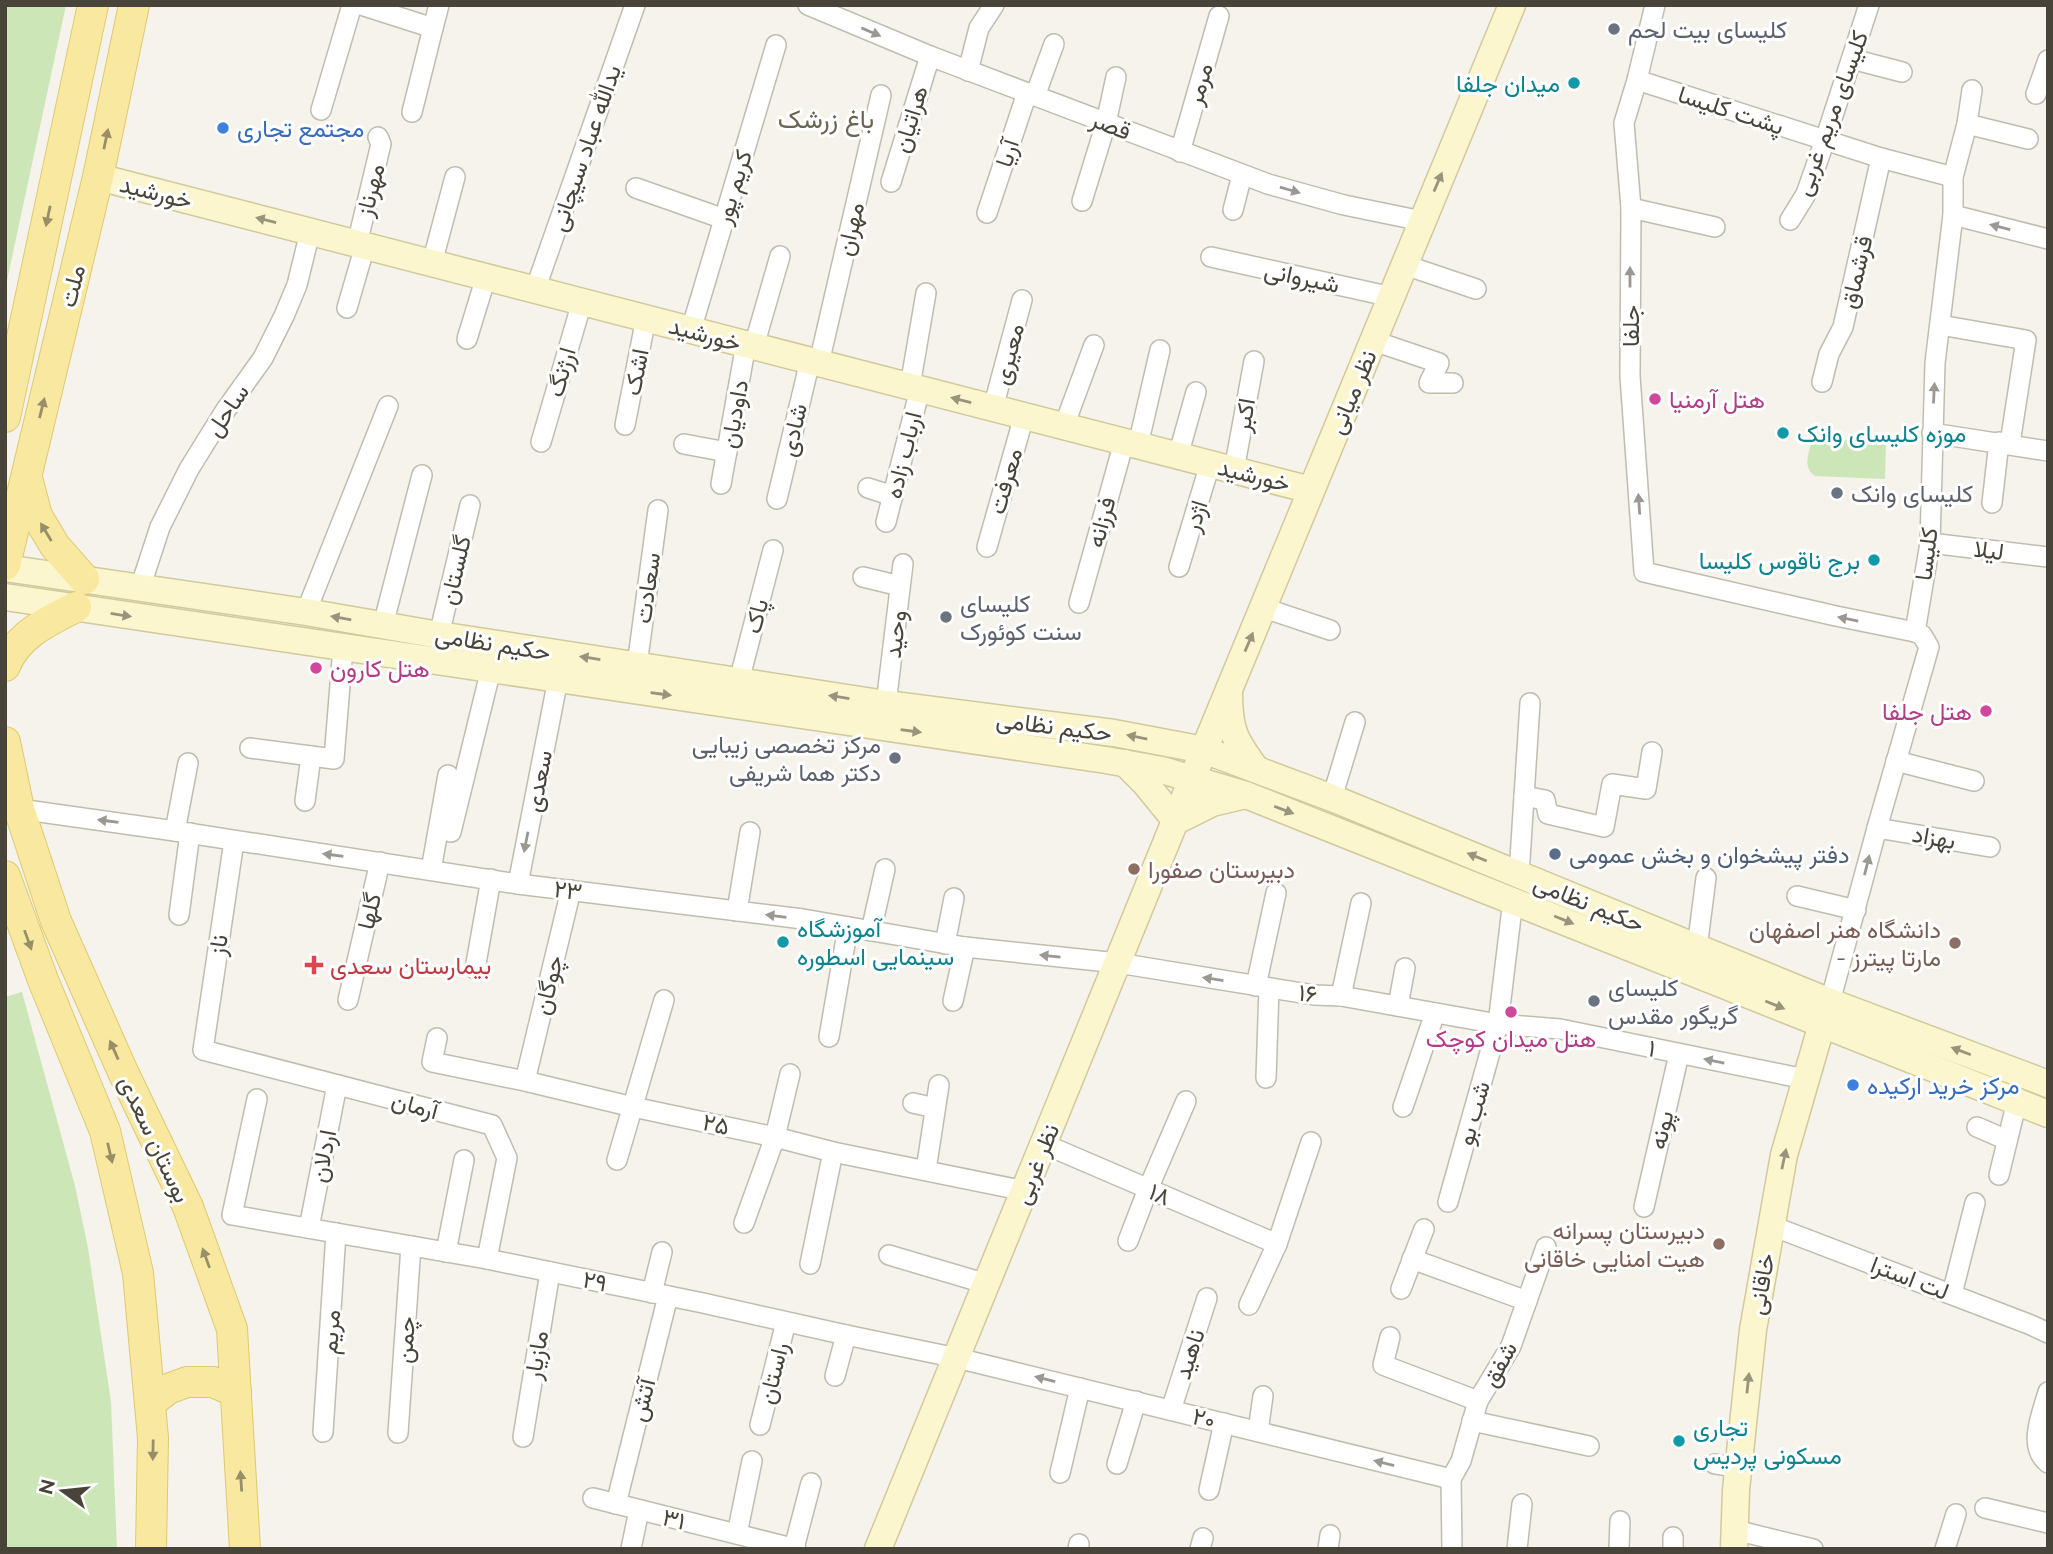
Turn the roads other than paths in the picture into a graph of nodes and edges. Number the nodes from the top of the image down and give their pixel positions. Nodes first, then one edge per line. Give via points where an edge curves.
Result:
1 (93, 5) edge
2 (134, 5) edge
3 (352, 5) edge
4 (361, 5) edge
5 (439, 5) edge
6 (635, 5) edge
7 (994, 5) edge
8 (1655, 5) edge
9 (1869, 5) edge
10 (1508, 6) edge
11 (821, 8) edge
12 (1219, 16) dead end
13 (433, 28) junction
14 (1054, 44) dead end
15 (776, 45) dead end
16 (930, 56) junction
17 (1852, 59) junction
18 (2048, 60) edge
19 (968, 71) junction
20 (1902, 72) dead end
21 (1116, 77) dead end
22 (1637, 80) junction
23 (1972, 90) dead end
24 (1031, 94) junction
25 (2036, 94) dead end
26 (881, 95) dead end
27 (321, 110) dead end
28 (412, 112) dead end
29 (1106, 123) junction
30 (1967, 124) junction
31 (378, 137) dead end
32 (2028, 139) dead end
33 (1825, 140) junction
34 (1180, 152) junction
35 (1881, 158) junction
36 (1242, 175) junction
37 (98, 177) junction
38 (455, 177) dead end
39 (1954, 177) junction
40 (891, 182) dead end
41 (636, 188) dead end
42 (1082, 201) dead end
43 (1631, 208) junction
44 (1233, 210) dead end
45 (987, 213) dead end
46 (1953, 215) junction
47 (724, 219) junction
48 (1790, 220) dead end
49 (1422, 221) junction
50 (1715, 227) dead end
51 (310, 232) junction
52 (2047, 237) edge
53 (361, 245) junction
54 (780, 256) dead end
55 (1212, 257) dead end
56 (432, 263) junction
57 (1405, 265) junction
58 (486, 277) junction
59 (1476, 289) dead end
60 (535, 290) junction
61 (926, 293) dead end
62 (1392, 297) junction
63 (1022, 300) dead end
64 (582, 302) junction
65 (347, 308) dead end
66 (646, 318) junction
67 (1940, 325) junction
68 (691, 330) junction
69 (467, 340) dead end
70 (1374, 341) junction
71 (750, 345) junction
72 (1094, 345) dead end
73 (1160, 349) dead end
74 (1254, 361) dead end
75 (814, 362) junction
76 (1822, 382) dead end
77 (1453, 383) dead end
78 (915, 388) junction
79 (1196, 392) dead end
80 (388, 406) dead end
81 (993, 408) junction
82 (1024, 416) junction
83 (5, 417) edge
84 (625, 425) dead end
85 (1064, 426) junction
86 (1932, 433) junction
87 (541, 442) dead end
88 (2004, 442) junction
89 (684, 444) dead end
90 (1131, 444) junction
91 (2048, 450) edge
92 (727, 452) junction
93 (1178, 456) junction
94 (1222, 467) junction
95 (26, 475) junction
96 (422, 475) dead end
97 (721, 484) dead end
98 (868, 488) dead end
99 (1311, 490) junction
100 (893, 496) junction
101 (777, 499) dead end
102 (1992, 503) dead end
103 (470, 505) dead end
104 (658, 510) dead end
105 (886, 522) dead end
106 (1930, 543) junction
107 (987, 547) dead end
108 (773, 550) dead end
109 (2048, 557) edge
110 (902, 564) dead end
111 (5, 566) edge
112 (1179, 567) dead end
113 (863, 577) dead end
114 (900, 586) junction
115 (141, 588) junction
116 (80, 593) junction
117 (5, 597) edge
118 (1079, 603) dead end
119 (1264, 608) junction
120 (306, 612) junction
121 (383, 625) junction
122 (1330, 630) dead end
123 (1914, 632) junction
124 (439, 635) junction
125 (343, 648) junction
126 (5, 666) edge
127 (637, 666) junction
128 (491, 669) junction
129 (558, 679) junction
130 (739, 681) junction
131 (1229, 689) junction
132 (1530, 703) dead end
133 (887, 704) junction
134 (1355, 722) dead end
135 (5, 743) edge
136 (250, 748) dead end
137 (1204, 750) junction
138 (1652, 752) dead end
139 (311, 756) junction
140 (1896, 761) junction
141 (188, 762) dead end
142 (1125, 763) junction
143 (1256, 769) junction
144 (448, 775) dead end
145 (1193, 779) junction
146 (1974, 781) dead end
147 (1246, 795) junction
148 (1524, 796) junction
149 (1332, 798) junction
150 (305, 801) dead end
151 (19, 809) junction
152 (1176, 821) junction
153 (1877, 828) junction
154 (183, 832) junction
155 (451, 832) dead end
156 (750, 832) dead end
157 (233, 841) junction
158 (1990, 847) dead end
159 (380, 862) junction
160 (885, 869) dead end
161 (431, 870) junction
162 (5, 876) edge
163 (1706, 878) dead end
164 (491, 879) junction
165 (517, 884) junction
166 (1516, 887) junction
167 (571, 890) junction
168 (1276, 893) dead end
169 (1797, 896) dead end
170 (954, 898) dead end
171 (1362, 903) dead end
172 (737, 911) junction
173 (1856, 911) junction
174 (179, 915) dead end
175 (848, 927) junction
176 (871, 931) junction
177 (955, 945) junction
178 (1697, 948) junction
179 (1118, 963) junction
180 (475, 968) dead end
181 (1405, 968) dead end
182 (1262, 987) junction
183 (1341, 996) junction
184 (348, 1000) dead end
185 (664, 1000) dead end
186 (953, 1001) dead end
187 (1398, 1006) junction
188 (1435, 1013) junction
189 (1826, 1013) junction
190 (1498, 1024) junction
191 (829, 1037) dead end
192 (437, 1038) dead end
193 (203, 1050) joint
194 (1679, 1054) junction
195 (790, 1074) dead end
196 (1266, 1078) dead end
197 (1805, 1079) junction
198 (525, 1081) junction
199 (2048, 1084) edge
200 (337, 1085) junction
201 (939, 1085) dead end
202 (257, 1099) dead end
203 (1186, 1101) dead end
204 (2017, 1101) junction
205 (913, 1103) dead end
206 (633, 1107) junction
207 (1403, 1107) dead end
208 (935, 1108) junction
209 (2048, 1114) edge
210 (1977, 1127) dead end
211 (775, 1137) junction
212 (2007, 1140) junction
213 (1311, 1142) dead end
214 (1044, 1144) junction
215 (833, 1152) junction
216 (464, 1160) dead end
217 (617, 1160) dead end
218 (926, 1170) junction
219 (1999, 1175) dead end
220 (1148, 1189) junction
221 (1025, 1191) junction
222 (1448, 1202) dead end
223 (1975, 1203) dead end
224 (1643, 1207) dead end
225 (744, 1223) dead end
226 (1772, 1226) junction
227 (309, 1228) junction
228 (1424, 1229) dead end
229 (336, 1233) junction
230 (1128, 1241) dead end
231 (1277, 1244) junction
232 (411, 1246) junction
233 (1546, 1247) dead end
234 (446, 1252) junction
235 (662, 1252) dead end
236 (889, 1255) dead end
237 (487, 1259) junction
238 (1412, 1259) junction
239 (810, 1264) dead end
240 (550, 1272) junction
241 (986, 1284) junction
242 (1401, 1289) dead end
243 (660, 1294) junction
244 (1952, 1294) junction
245 (1207, 1298) dead end
246 (1527, 1301) junction
247 (1249, 1305) dead end
248 (786, 1322) junction
249 (2048, 1333) edge
250 (846, 1335) junction
251 (1390, 1337) dead end
252 (957, 1358) junction
253 (835, 1376) dead end
254 (1080, 1388) junction
255 (236, 1392) junction
256 (2048, 1392) edge
257 (1264, 1396) dead end
258 (1136, 1401) junction
259 (1478, 1401) junction
260 (150, 1403) junction
261 (1171, 1410) junction
262 (1472, 1421) junction
263 (1224, 1423) junction
264 (760, 1425) dead end
265 (1258, 1431) junction
266 (323, 1432) dead end
267 (398, 1433) dead end
268 (523, 1437) dead end
269 (1589, 1446) dead end
270 (752, 1461) dead end
271 (2048, 1463) edge
272 (1117, 1464) dead end
273 (1060, 1473) dead end
274 (1451, 1479) junction
275 (811, 1483) dead end
276 (1209, 1490) dead end
277 (593, 1498) dead end
278 (616, 1504) junction
279 (1522, 1504) dead end
280 (1985, 1508) dead end
281 (639, 1510) junction
282 (1956, 1514) dead end
283 (1620, 1521) dead end
284 (2048, 1524) edge
285 (737, 1534) junction
286 (1735, 1540) edge
287 (1456, 1548) edge
288 (151, 1549) edge
289 (245, 1549) edge
290 (631, 1549) edge
291 (795, 1549) edge
292 (878, 1549) edge
293 (1517, 1549) edge
294 (1619, 1549) edge
295 (1812, 1549) edge
296 (1945, 1549) edge

1 -> 83 main road, ملت
37 -> 2 main road, ملت
3 - 27 street
4 - 13 street
5 - 13 street
6 - 60 street, یدالله عباد سیچانی
7 - 19 street via 979,27
8 - 22 street, جلفا
9 - 17 street, کلیسای مریم غربی
49 -> 10 main road, نظر میانی
11 -> 16 street, قصر
12 - 34 street, مرمر
13 - 28 street
14 - 24 street, آریا
15 - 47 street, کریم پور
16 - 19 street, قصر
16 - 40 street, هراتیان
17 - 20 street
17 - 33 street, کلیسای مریم غربی
18 - 25 street
19 - 24 street, قصر
21 - 29 street
22 - 33 street, پشت کلیسا
22 - 43 street, جلفا via 1624,123
23 - 30 street, کلیسا
24 - 29 street, قصر
24 - 45 street, آریا
26 - 75 street, مهران
29 - 34 street, قصر
29 - 42 street
30 - 32 street
30 - 39 street, کلیسا
31 - 53 street, مهرناز via 381,144
33 - 35 street
33 - 48 street, کلیسای مریم غربی
34 - 36 street, قصر
35 - 39 street
35 - 76 street, قرشماق via 1843,327
36 - 44 street
36 -> 49 street, قصر via 1344,205
51 -> 37 main road, خورشید
95 -> 37 main road, ملت
38 - 56 street
39 - 46 street, کلیسا
41 - 47 street
43 - 50 street
123 -> 43 street, جلفا via 1644,572 1630,376
52 -> 46 street
46 - 67 street, کلیسا
47 - 68 street, کریم پور
49 - 57 main road, نظر میانی
51 - 53 main road, خورشید
51 - 115 street, ساحل via 284,316 263,358 189,469 160,527
53 - 56 main road, خورشید
53 - 65 street, مهرناز
54 - 71 street, داودیان
55 - 62 street, شیروانی
56 - 58 main road, خورشید
57 - 59 street
57 - 62 main road, نظر میانی
58 - 60 main road, خورشید
58 - 69 street
60 - 64 main road, خورشید
61 - 78 street, ارباب زاده
62 - 70 main road, نظر میانی
63 - 81 street, معیری
64 - 66 main road, خورشید
64 - 87 street, ارژنگ
66 - 68 main road, خورشید
66 - 84 street, اشک
86 -> 67 street, کلیسا
67 - 88 street via 2026,340
68 - 71 main road, خورشید
70 - 77 street via 1439,363 1429,383
70 - 99 main road, نظر میانی
71 - 75 main road, خورشید
71 - 92 street, داودیان
72 - 85 street
73 - 90 street, فرزانه
74 - 94 street, اکبر
75 - 78 main road, خورشید
75 - 101 street, شادی
81 -> 78 main road, خورشید
78 - 100 street, ارباب زاده
79 - 93 street
80 - 120 street
81 - 82 main road, خورشید
82 - 85 main road, خورشید
82 - 107 street, معرفت
85 - 90 main road, خورشید
86 - 88 street
86 - 106 street, کلیسا
88 - 91 street
88 - 102 street
89 - 92 street
90 - 93 main road, خورشید
90 - 118 street, فرزانه
92 - 97 street, داودیان
93 - 94 main road, خورشید
94 - 99 main road, خورشید
94 - 112 street, اژدر
95 - 111 main road, ملت
116 -> 95 main road via 37,516
96 - 121 street
98 - 100 street
99 - 119 main road, نظر میانی
100 - 105 street, ارباب زاده
103 - 124 street, گلستان
104 - 127 street, سعادت
106 - 109 street, لیلا
106 - 123 street, کلیسا
108 - 130 street, پاک
110 - 114 street, وحید
111 - 116 main road, حکیم نظامی
113 - 114 street
114 - 133 street, وحید
115 - 116 main road, حکیم نظامی
115 - 120 main road, حکیم نظامی
116 - 117 main road, حکیم نظامی
116 -> 125 main road, حکیم نظامی
116 - 126 main road via 22,639
119 - 122 street
131 -> 119 main road, نظر میانی
121 -> 120 main road, حکیم نظامی
121 - 124 main road, حکیم نظامی
123 - 140 street via 1922,635 1929,648
127 -> 124 main road, حکیم نظامی
125 - 128 main road, حکیم نظامی
125 - 139 street via 334,758
127 - 130 main road, حکیم نظامی
128 - 129 main road, حکیم نظامی
128 - 155 street
129 -> 142 main road, حکیم نظامی
129 -> 165 street, سعدی
133 -> 130 main road, حکیم نظامی
131 - 137 main road, نظر میانی
131 - 143 main road via 1233,731
132 - 148 street, شب بو
137 -> 133 main road, حکیم نظامی via 1114,733
134 - 149 street
135 - 151 main road, بوستان سعدی
136 - 139 street
137 - 143 main road, حکیم نظامی
137 - 145 main road, نظر میانی
138 - 148 street via 1646,789 1612,784 1604,827 1548,814 1545,800
139 - 150 street
140 - 146 street
140 - 153 street
141 - 154 street
142 - 145 main road, حکیم نظامی
142 - 152 main road
143 - 149 main road, حکیم نظامی
144 - 161 street
145 - 147 main road, حکیم نظامی
145 - 152 main road, نظر غربی
147 - 152 main road via 1212,803
147 -> 166 main road, حکیم نظامی
148 - 166 street, شب بو
166 -> 149 main road, حکیم نظامی
154 -> 151 street, ۲۳
255 -> 151 main road, بوستان سعدی via 232,1329 188,1207 56,921
152 - 179 main road, نظر غربی
153 - 158 street, بهزاد
173 -> 153 street
154 - 157 street, ۲۳
154 - 174 street
156 - 172 street
159 -> 157 street, ۲۳
157 - 193 street, ناز
159 - 161 street, ۲۳
159 - 184 street, گلها
160 - 176 street
161 - 164 street, ۲۳
162 -> 260 main road, بوستان سعدی via 105,1131 138,1273
163 - 178 street
164 - 165 street, ۲۳
164 - 180 street
165 - 167 street, ۲۳
166 - 178 main road, حکیم نظامی
166 -> 189 main road, حکیم نظامی
166 - 190 street, شب بو
167 - 172 street, ۲۳
167 - 198 street, چوگان
168 - 182 street
169 - 173 street
170 - 177 street
171 - 183 street
175 -> 172 street, ۲۳
173 - 189 street
175 - 176 street, ۲۳
175 - 191 street
176 - 177 street, ۲۳
179 -> 177 street, ۲۳
177 - 186 street
178 - 189 main road, حکیم نظامی
182 -> 179 street, ۱۶
179 - 214 main road, نظر غربی
181 - 187 street
182 - 183 street, ۱۶
182 - 196 street
183 - 187 street, ۱۶
185 - 206 street
187 - 188 street, ۱۶
188 - 190 street, ۱۶
188 - 207 street
189 - 197 main road, خاقانی
199 -> 189 main road, حکیم نظامی
189 - 204 main road, حکیم نظامی
190 - 194 street, ۱ via 1560,1029
190 - 222 street, شب بو
192 - 198 street, ۲۵ via 432,1062
193 - 200 street, آرمان
197 -> 194 street, ۱
194 - 224 street, پونه
195 - 211 street
226 -> 197 main road, خاقانی via 1784,1154
198 - 206 street, ۲۵
200 - 227 street, اردلان
200 - 237 street, آرمان via 492,1125 507,1158
201 - 208 street
202 - 227 street, ۲۹ via 232,1215
203 - 220 street
204 - 209 main road, حکیم نظامی
204 - 212 street
205 - 208 street
206 - 211 street, ۲۵
206 - 217 street
208 - 218 street
210 - 212 street
211 - 215 street, ۲۵
211 - 225 street
212 - 219 street
213 - 231 street
214 - 220 street, ۱۸
214 - 221 main road, نظر غربی
215 - 218 street, ۲۵
215 - 239 street
216 - 234 street
218 - 221 street, ۲۵
220 - 230 street
220 - 231 street, ۱۸
221 - 241 main road, نظر غربی
223 - 244 street
226 - 244 street, لت استرا
286 -> 226 main road, خاقانی via 1727,1466
227 - 229 street, ۲۹
228 - 238 street
229 - 232 street, ۲۹
229 - 266 street, مریم
231 - 247 street
232 - 234 street, ۲۹
232 - 267 street, چمن
233 - 246 street, شفق
234 - 237 street, ۲۹
235 - 243 street, آتش
236 - 241 street
237 - 240 street, ۲۹
238 - 242 street
238 - 246 street
240 - 243 street, ۲۹
240 - 268 street, مازیار
241 - 252 main road, نظر غربی
243 - 248 street, ۲۹
243 - 278 street, آتش
244 - 249 street, لت استرا
245 - 261 street, ناهید
246 - 259 street, شفق via 1511,1346
248 - 250 street, ۲۹
248 - 264 street, راستان
250 - 252 street, ۲۹
250 - 253 street
251 - 259 street via 1383,1365
254 -> 252 street, ۲۰
252 - 292 main road, نظر غربی
254 - 258 street, ۲۰
254 - 273 street
255 - 260 main road via 213,1382 187,1382 167,1389
289 -> 255 main road, بوستان سعدی
256 - 271 street via 2037,1440 2041,1457
257 - 265 street
258 - 261 street, ۲۰
258 - 272 street
259 - 262 street, شفق
260 -> 288 main road, بوستان سعدی
261 - 263 street, ۲۰
262 - 269 street
262 - 274 street, شفق
263 - 265 street, ۲۰
263 - 276 street
274 -> 265 street, ۲۰
270 - 285 street
274 - 287 street
275 - 291 street
277 - 278 street, ۳۱
278 - 281 street, ۳۱
279 - 293 street
280 - 284 street
281 - 285 street, ۳۱
281 - 290 street
282 - 296 street
283 - 294 street
285 - 291 street, ۳۱
286 - 295 street

